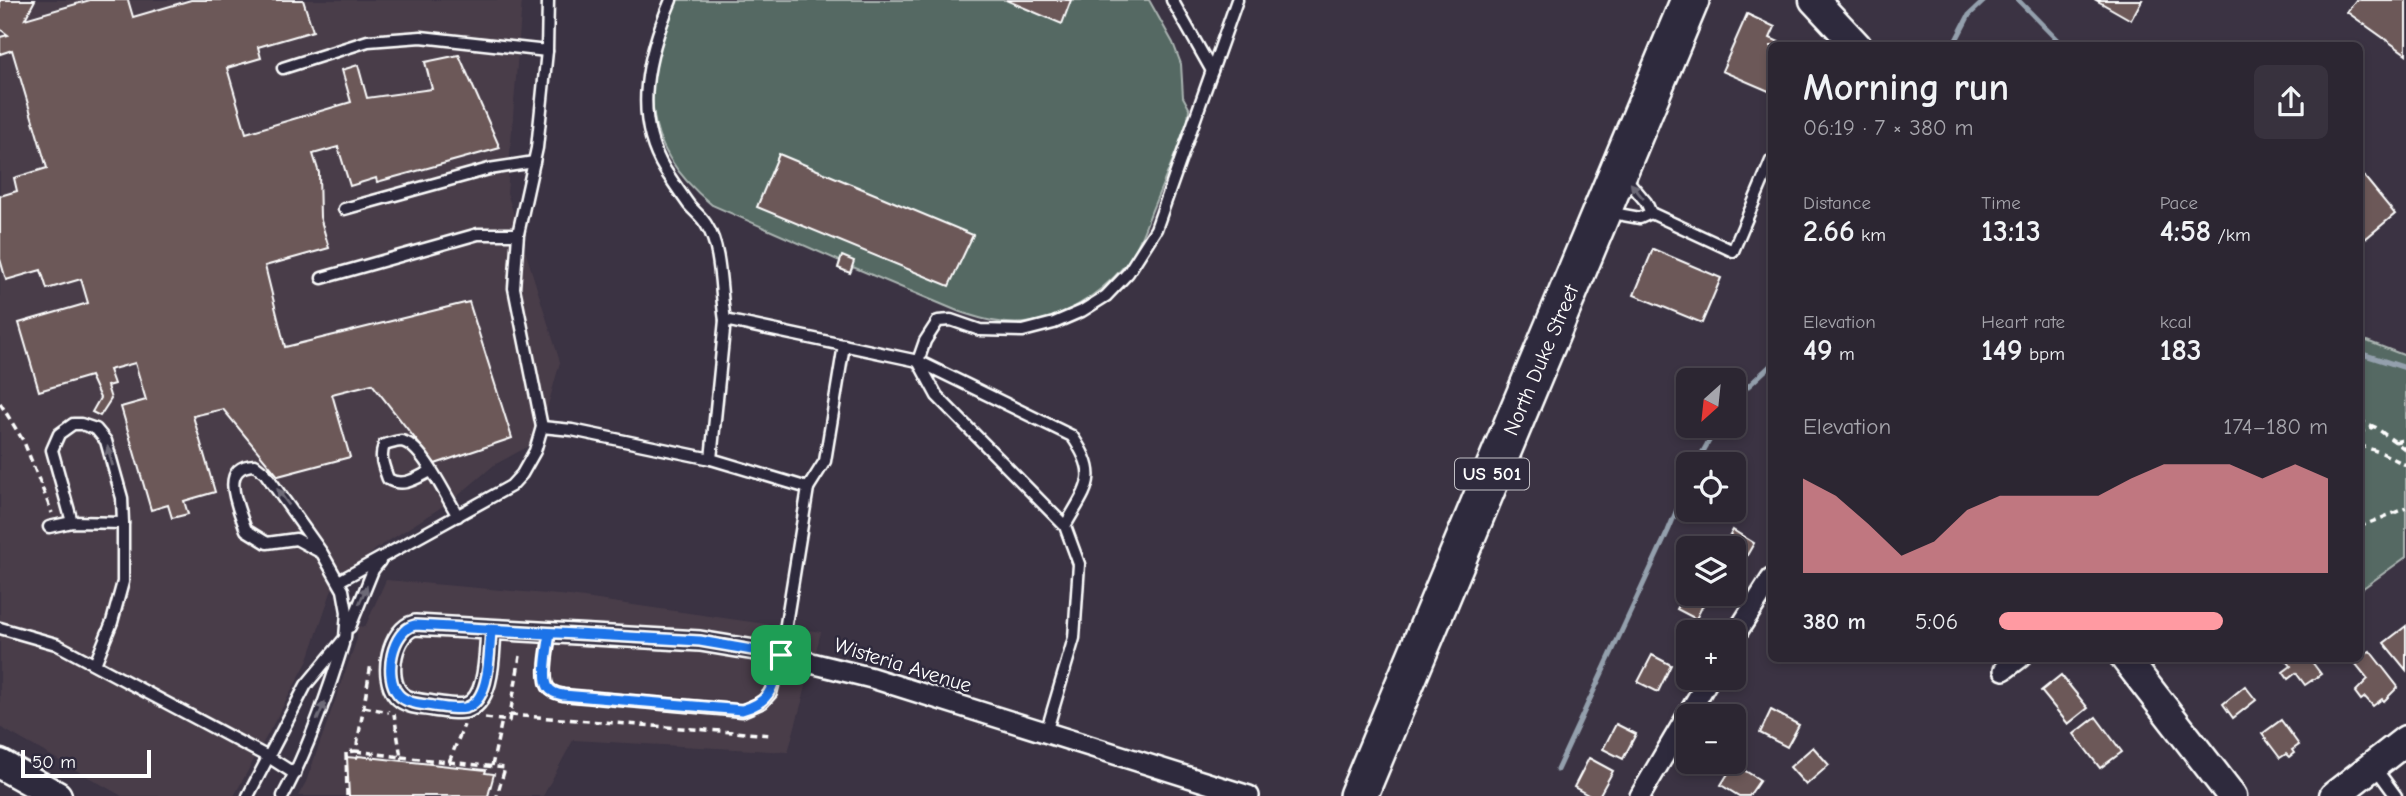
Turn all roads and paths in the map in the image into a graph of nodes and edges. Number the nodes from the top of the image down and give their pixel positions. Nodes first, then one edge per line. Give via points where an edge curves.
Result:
1 (548, 0) edge
2 (671, 0) edge
3 (1172, 0) edge
4 (1237, 0) edge
5 (1690, 0) edge
6 (1814, 0) edge
7 (1853, 42) edge
8 (547, 51) junction
9 (283, 68) dead end
10 (1212, 71) junction
11 (534, 162) junction
12 (1768, 168) edge
13 (1620, 171) junction
14 (344, 209) dead end
15 (1603, 211) junction
16 (1651, 214) junction
17 (518, 234) junction
18 (322, 278) dead end
19 (725, 320) junction
20 (844, 345) junction
21 (918, 361) junction
22 (0, 403) edge
23 (2363, 422) edge
24 (2375, 426) junction
25 (542, 427) junction
26 (2363, 431) edge
27 (2406, 439) edge
28 (2395, 442) junction
29 (2363, 447) edge
30 (2406, 450) edge
31 (711, 459) junction
32 (2406, 465) edge
33 (431, 471) junction
34 (808, 488) junction
35 (2406, 508) edge
36 (52, 515) dead end
37 (458, 516) junction
38 (72, 522) junction
39 (123, 523) junction
40 (2363, 525) edge
41 (1065, 526) junction
42 (49, 527) dead end
43 (322, 553) junction
44 (386, 555) junction
45 (339, 581) junction
46 (1768, 584) edge
47 (1745, 620) edge
48 (0, 628) edge
49 (491, 631) junction
50 (550, 634) junction
51 (345, 638) junction
52 (781, 655) junction
53 (2015, 662) edge
54 (2128, 662) edge
55 (95, 664) junction
56 (371, 664) dead end
57 (2004, 670) dead end
58 (1702, 690) edge
59 (394, 713) dead end
60 (510, 715) dead end
61 (502, 720) dead end
62 (464, 724) dead end
63 (1046, 733) junction
64 (772, 735) dead end
65 (2406, 740) edge
66 (356, 751) junction
67 (401, 757) junction
68 (270, 758) junction
69 (449, 762) junction
70 (0, 764) edge
71 (492, 766) junction
72 (2374, 766) junction
73 (295, 774) junction
74 (44, 793) edge
75 (248, 796) edge
76 (283, 796) edge
77 (346, 796) edge
78 (497, 796) edge
79 (1249, 796) edge
80 (1358, 796) edge
81 (1640, 796) edge
82 (2232, 796) edge
83 (2334, 796) edge
84 (2396, 796) edge

1 - 8 lane
2 - 19 lane via 648,72 651,139 715,245
3 - 10 lane
4 - 10 lane
5 - 13 highway, North Duke Street / US 501
6 - 7 street
8 - 9 lane via 421,37 368,41
8 - 11 lane
10 - 21 lane via 1156,229 1128,273 1106,296 1054,323 1023,331 980,330 938,320
11 - 14 lane via 489,169
11 - 17 lane
12 - 16 lane via 1733,251
13 - 15 highway, North Duke Street / US 501
16 -> 13 lane
15 - 16 lane via 1640,218
15 - 80 highway, North Duke Street / US 501
17 - 18 lane via 478,234
17 - 25 lane via 514,288
19 - 20 lane
19 - 31 lane
20 - 21 lane
20 - 34 lane via 825,461
21 - 41 lane via 937,396
21 - 41 lane via 1072,436 1086,456 1089,483
22 - 36 path via 32,459
23 - 24 path
24 - 26 path
24 - 28 path
25 - 31 lane
25 - 37 lane via 536,451 511,486
27 - 28 path
28 - 30 path
29 - 32 path
31 - 34 lane
33 - 33 lane via 408,444 384,445 381,459 388,479 397,484
33 - 37 lane
34 - 52 lane
35 - 40 path
37 - 44 lane
38 - 39 lane
39 -> 38 lane via 106,441 96,429 80,424 59,434 52,450
38 - 42 lane
39 - 55 lane via 123,582
41 - 63 lane via 1079,564 1074,638
43 -> 43 lane via 265,473 255,465 235,474 232,485 246,530 267,543 296,539
43 - 45 lane
44 - 45 lane
51 -> 44 lane via 373,570
45 - 51 lane via 347,612
46 - 47 street
48 - 55 lane via 56,644
49 - 49 street, Wisteria Avenue via 423,624 405,629 391,661 398,694 416,703 469,707 485,687
49 - 50 street, Wisteria Avenue
50 - 52 street, Wisteria Avenue via 700,641
50 - 52 lane via 546,685 563,695 742,710 763,702 771,693
51 - 68 lane via 306,685
73 -> 51 lane via 327,698
52 - 63 street, Wisteria Avenue via 872,678
53 - 57 street
54 - 82 street
55 - 68 lane
56 - 66 path
58 - 81 street
59 - 67 path
60 - 64 path
61 - 71 path
62 - 69 path
63 - 79 street, Wisteria Avenue
65 - 72 street
66 - 67 path
66 - 77 path via 346,752
67 - 69 path
68 - 73 lane
68 - 75 lane
69 - 71 path
70 - 74 street
71 - 78 path via 505,768
72 - 83 street
72 - 84 lane
73 - 76 lane

